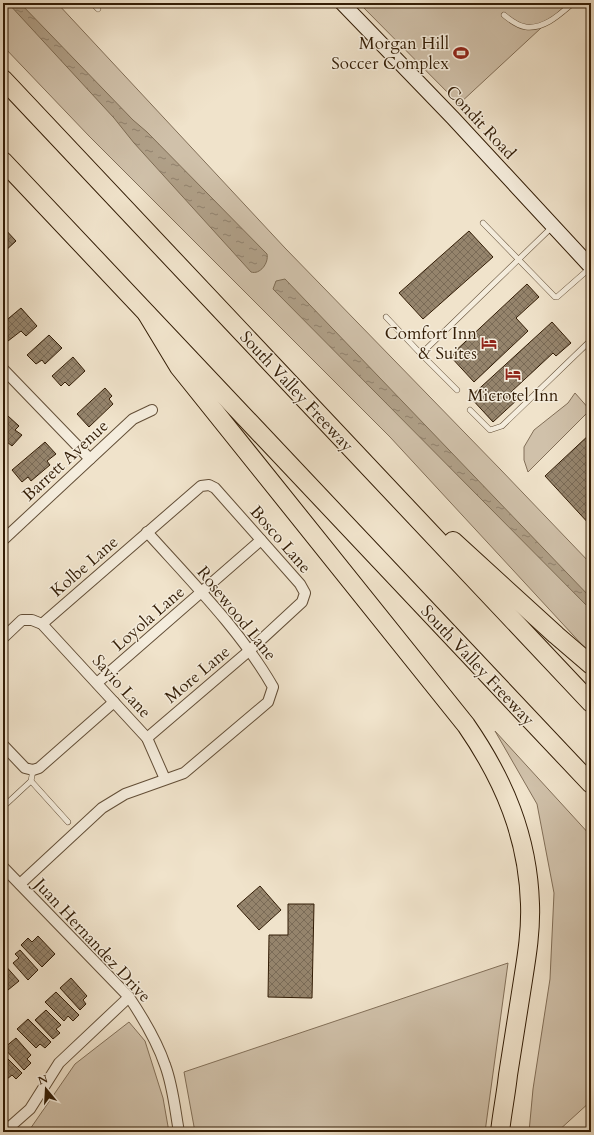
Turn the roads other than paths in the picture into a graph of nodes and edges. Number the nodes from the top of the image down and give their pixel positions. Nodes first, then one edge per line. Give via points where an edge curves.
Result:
1 (92, 3) edge
2 (342, 3) edge
3 (573, 3) edge
4 (98, 9) dead end
5 (504, 15) dead end
6 (3, 79) edge
7 (3, 161) edge
8 (483, 223) dead end
9 (553, 227) junction
10 (518, 260) junction
11 (591, 267) edge
12 (147, 314) junction
13 (386, 317) dead end
14 (591, 340) edge
15 (421, 354) junction
16 (3, 369) edge
17 (457, 390) dead end
18 (152, 410) dead end
19 (470, 410) dead end
20 (341, 438) junction
21 (90, 459) junction
22 (209, 485) joint
23 (147, 532) junction
24 (3, 540) edge
25 (261, 540) junction
26 (201, 592) junction
27 (42, 624) junction
28 (3, 638) edge
29 (250, 650) junction
30 (591, 665) edge
31 (98, 683) junction
32 (114, 702) junction
33 (591, 703) edge
34 (147, 738) junction
35 (3, 745) edge
36 (32, 776) junction
37 (165, 779) junction
38 (591, 784) edge
39 (3, 807) edge
40 (68, 822) dead end
41 (3, 867) edge
42 (20, 884) junction
43 (129, 997) junction
44 (4, 1132) edge
45 (179, 1132) edge
46 (500, 1132) edge

1 - 4 lane
2 - 9 street, Condit Road
3 - 5 lane via 555,19 540,26 526,27
6 - 20 highway, South Valley Freeway
7 - 12 highway, South Valley Freeway
8 - 10 lane
9 - 10 lane
9 - 11 street, Condit Road
10 - 11 lane via 555,297
10 - 15 lane
12 - 38 highway, South Valley Freeway
12 - 46 highway via 179,367 466,725 506,794 523,847 530,905 528,943
13 - 15 lane
14 - 19 lane via 502,426 490,430
15 - 17 lane
16 - 21 street
18 - 21 street, Barrett Avenue via 133,419
20 - 30 highway
20 - 33 highway, South Valley Freeway
21 - 24 street, Barrett Avenue
22 - 23 street, Kolbe Lane via 201,486
22 - 25 street, Bosco Lane via 215,488
23 - 26 street, Rosewood Lane
23 - 27 street, Kolbe Lane
25 - 26 street, Loyola Lane
25 - 29 street, Bosco Lane via 305,593 302,602
26 - 29 street, Rosewood Lane
26 - 31 street, Loyola Lane
27 - 28 street via 22,620
27 - 31 street, Savio Lane
29 - 34 street, More Lane
29 - 37 street, Rosewood Lane via 273,687 268,702 184,773
31 - 32 street, Savio Lane
32 - 34 street, Savio Lane
32 - 36 street
34 - 37 street, Savio Lane
35 - 36 street
36 - 39 lane
36 - 40 lane
37 - 42 street, Rosewood Lane via 125,794 102,808
41 - 42 street, Juan Hernandez Drive
42 - 43 street, Juan Hernandez Drive
43 - 44 street via 59,1063 30,1109
43 - 45 street, Juan Hernandez Drive via 144,1019 166,1066

